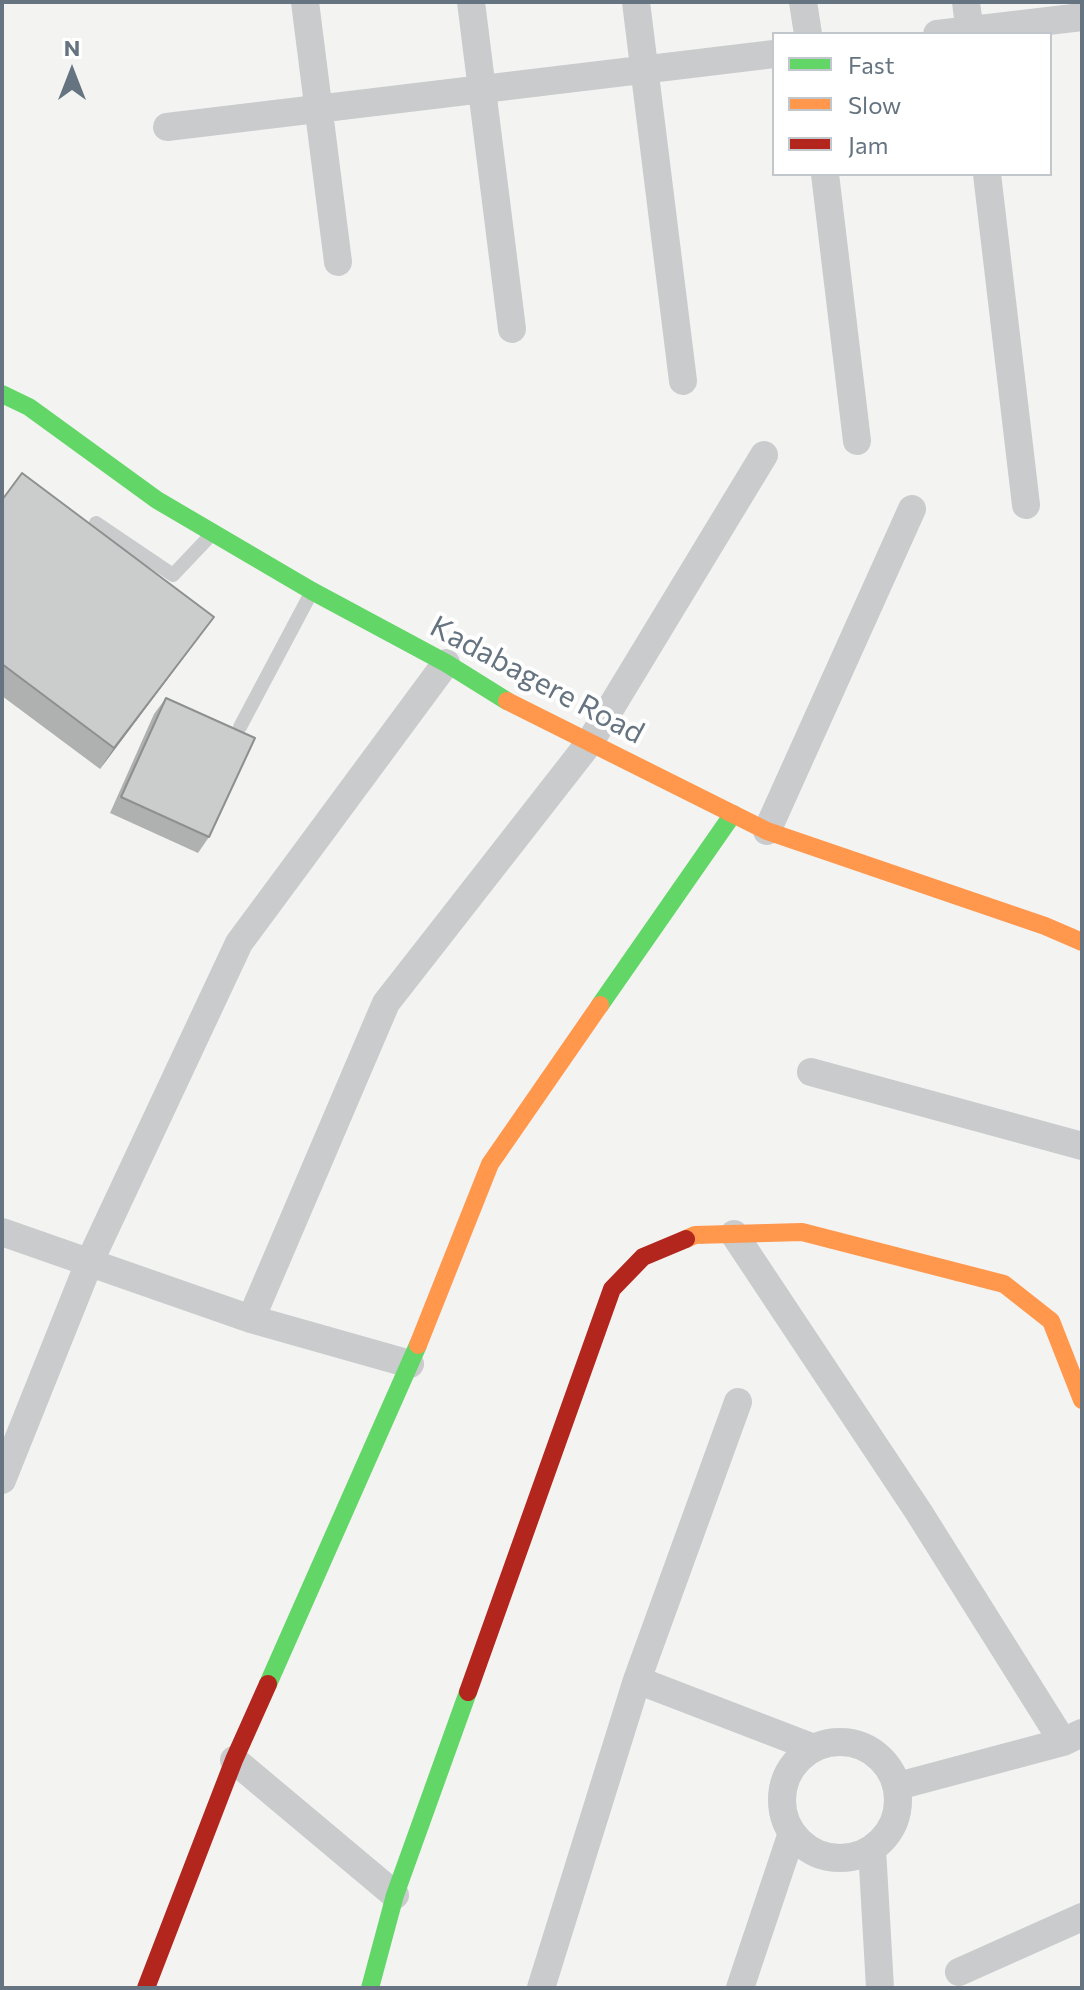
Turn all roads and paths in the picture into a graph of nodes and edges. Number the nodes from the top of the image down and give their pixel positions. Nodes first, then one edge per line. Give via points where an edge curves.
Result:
1 (305, 2) edge
2 (471, 2) edge
3 (636, 2) edge
4 (803, 2) edge
5 (966, 2) edge
6 (1082, 17) edge
7 (808, 32) edge
8 (970, 32) edge
9 (772, 54) edge
10 (645, 69) junction
11 (482, 89) junction
12 (316, 109) junction
13 (167, 127) dead end
14 (825, 176) edge
15 (987, 176) edge
16 (338, 262) dead end
17 (512, 329) dead end
18 (683, 381) dead end
19 (2, 394) edge
20 (857, 441) dead end
21 (764, 455) dead end
22 (1026, 505) dead end
23 (912, 509) dead end
24 (96, 523) dead end
25 (213, 533) junction
26 (312, 591) junction
27 (446, 663) junction
28 (240, 727) edge
29 (590, 742) junction
30 (733, 814) junction
31 (767, 831) junction
32 (1082, 942) edge
33 (811, 1072) dead end
34 (1082, 1146) edge
35 (2, 1232) edge
36 (734, 1234) junction
37 (89, 1263) junction
38 (251, 1319) junction
39 (410, 1364) junction
40 (1082, 1400) edge
41 (738, 1402) dead end
42 (2, 1480) edge
43 (637, 1680) junction
44 (1073, 1738) edge
45 (814, 1748) junction
46 (234, 1760) junction
47 (898, 1786) junction
48 (792, 1833) junction
49 (872, 1849) junction
50 (395, 1895) junction
51 (1082, 1917) edge
52 (959, 1972) dead end
53 (146, 1988) edge
54 (370, 1988) edge
55 (541, 1988) edge
56 (740, 1988) edge
57 (880, 1988) edge

1 - 12 street
2 - 11 street
3 - 10 street
4 - 7 street
5 - 8 street
6 - 8 street
9 - 10 street
10 - 11 street
10 - 18 street
11 - 12 street
11 - 17 street
12 - 13 street
12 - 16 street
14 - 20 street
15 - 22 street
19 - 25 street, Kadabagere Road
21 - 29 street
23 - 31 street
24 - 25 lane via 173,575
25 - 26 street, Kadabagere Road
26 - 27 street, Kadabagere Road
26 - 28 lane
27 - 29 street, Kadabagere Road via 496,696
27 - 37 street via 239,943
29 - 30 street, Kadabagere Road
29 - 38 street via 386,1003
30 - 31 street, Kadabagere Road
30 - 39 street via 490,1164
31 - 32 street, Kadabagere Road
33 - 34 street
35 - 37 street
36 - 40 street via 802,1232 1004,1284 1051,1321
36 - 44 street
36 - 50 street via 695,1235 643,1257 612,1289
37 - 38 street
37 - 42 street
38 - 39 street
39 - 46 street
41 - 43 street
43 - 45 street
43 - 55 street
44 - 47 street
45 - 47 street via 830,1742 865,1747 891,1770
45 - 48 street via 786,1776 783,1815
46 - 50 street
46 - 53 street
47 - 49 street via 895,1821
48 - 49 street via 804,1847 838,1859
48 - 56 street
49 - 57 street
50 - 54 street
51 - 52 street

